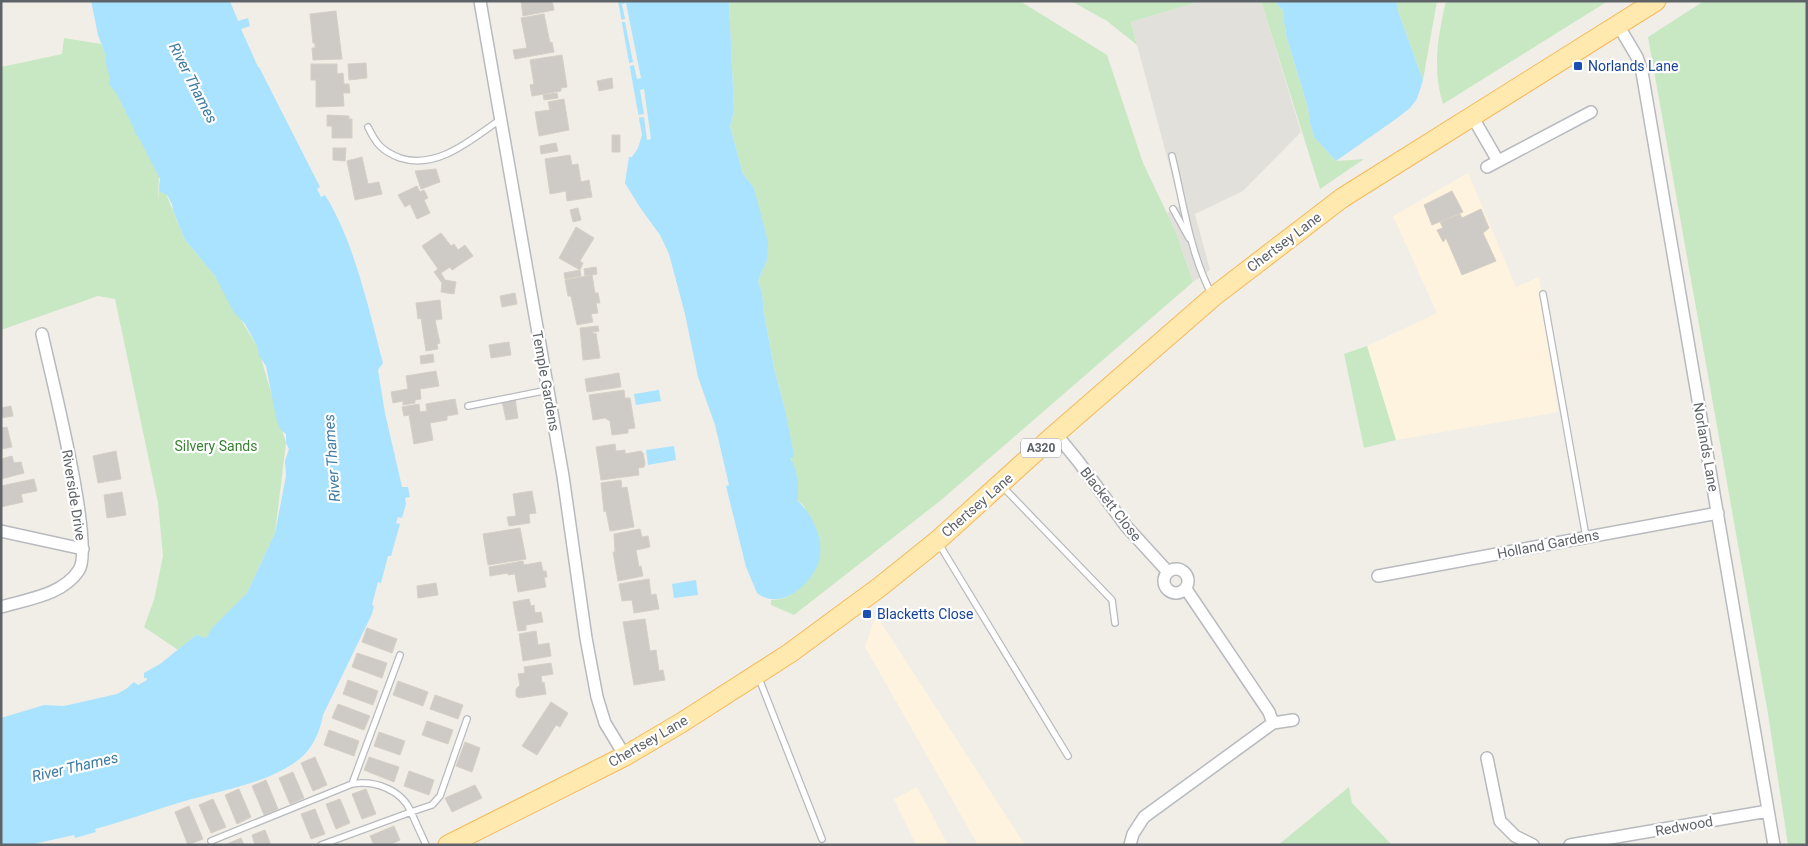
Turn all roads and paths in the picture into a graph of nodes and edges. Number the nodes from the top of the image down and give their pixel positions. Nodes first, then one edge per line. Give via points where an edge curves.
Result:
1 (480, 1) edge
2 (1656, 1) edge
3 (1618, 25) junction
4 (1591, 112) dead end
5 (1472, 116) junction
6 (501, 119) junction
7 (368, 127) dead end
8 (1172, 156) dead end
9 (1498, 161) junction
10 (1487, 167) dead end
11 (1173, 209) dead end
12 (1192, 244) junction
13 (1543, 294) dead end
14 (1214, 297) junction
15 (42, 334) dead end
16 (548, 390) junction
17 (468, 406) dead end
18 (1056, 434) junction
19 (1001, 485) junction
20 (1718, 513) junction
21 (1, 531) edge
22 (1586, 537) junction
23 (936, 541) junction
24 (83, 549) junction
25 (1168, 572) junction
26 (1378, 576) dead end
27 (1186, 589) junction
28 (1, 607) edge
29 (1115, 623) dead end
30 (400, 656) dead end
31 (758, 674) junction
32 (467, 719) dead end
33 (1293, 720) dead end
34 (1273, 724) junction
35 (625, 756) junction
36 (1068, 756) dead end
37 (1487, 758) dead end
38 (352, 784) junction
39 (411, 812) junction
40 (1768, 812) junction
41 (822, 839) dead end
42 (211, 842) dead end
43 (321, 845) edge
44 (426, 845) edge
45 (448, 845) edge
46 (1130, 845) edge
47 (1533, 845) edge
48 (1570, 845) edge
49 (1774, 845) edge

1 - 6 street, Temple Gardens
2 - 3 main road, A320
3 - 5 main road, Chertsey Lane / A320
3 - 20 street, Norlands Lane via 1638,57 1642,72
4 - 9 street
5 - 9 street
5 - 14 main road, Chertsey Lane / A320 via 1342,198
6 - 7 lane via 451,152 418,162 387,153 375,142
6 - 16 street, Temple Gardens
8 - 12 lane
9 - 10 street
11 - 12 lane
12 - 14 lane
13 - 22 lane
14 - 18 main road, Chertsey Lane / A320
15 - 24 street, Riverside Drive via 75,484
16 - 17 lane
16 - 35 street, Temple Gardens via 597,697 605,723
18 - 19 main road, Chertsey Lane / A320
18 - 25 street, Blackett Close via 1126,526
19 - 23 main road, Chertsey Lane / A320
19 - 29 lane via 1112,600
20 - 22 street, Holland Gardens
20 - 40 street, Norlands Lane
21 - 24 street
22 - 26 street, Holland Gardens
23 - 31 main road, Chertsey Lane / A320 via 880,586
23 - 36 lane
24 - 28 street, Riverside Drive via 80,569 70,581 54,592
25 - 27 street via 1175,568 1186,574 1189,583
25 - 27 street via 1164,576 1167,590 1177,594
27 - 34 street
30 - 38 lane
31 - 35 main road, Chertsey Lane / A320
31 - 41 lane
32 - 39 lane via 440,796 432,805
33 - 34 street
34 - 46 street via 1144,817
35 - 45 main road, Chertsey Lane / A320
37 - 47 street via 1500,821 1515,836
38 - 39 lane via 373,784 398,793 408,803
38 - 42 lane
39 - 43 lane
39 - 44 lane
40 - 48 street, Redwood
40 - 49 street, Norlands Lane

